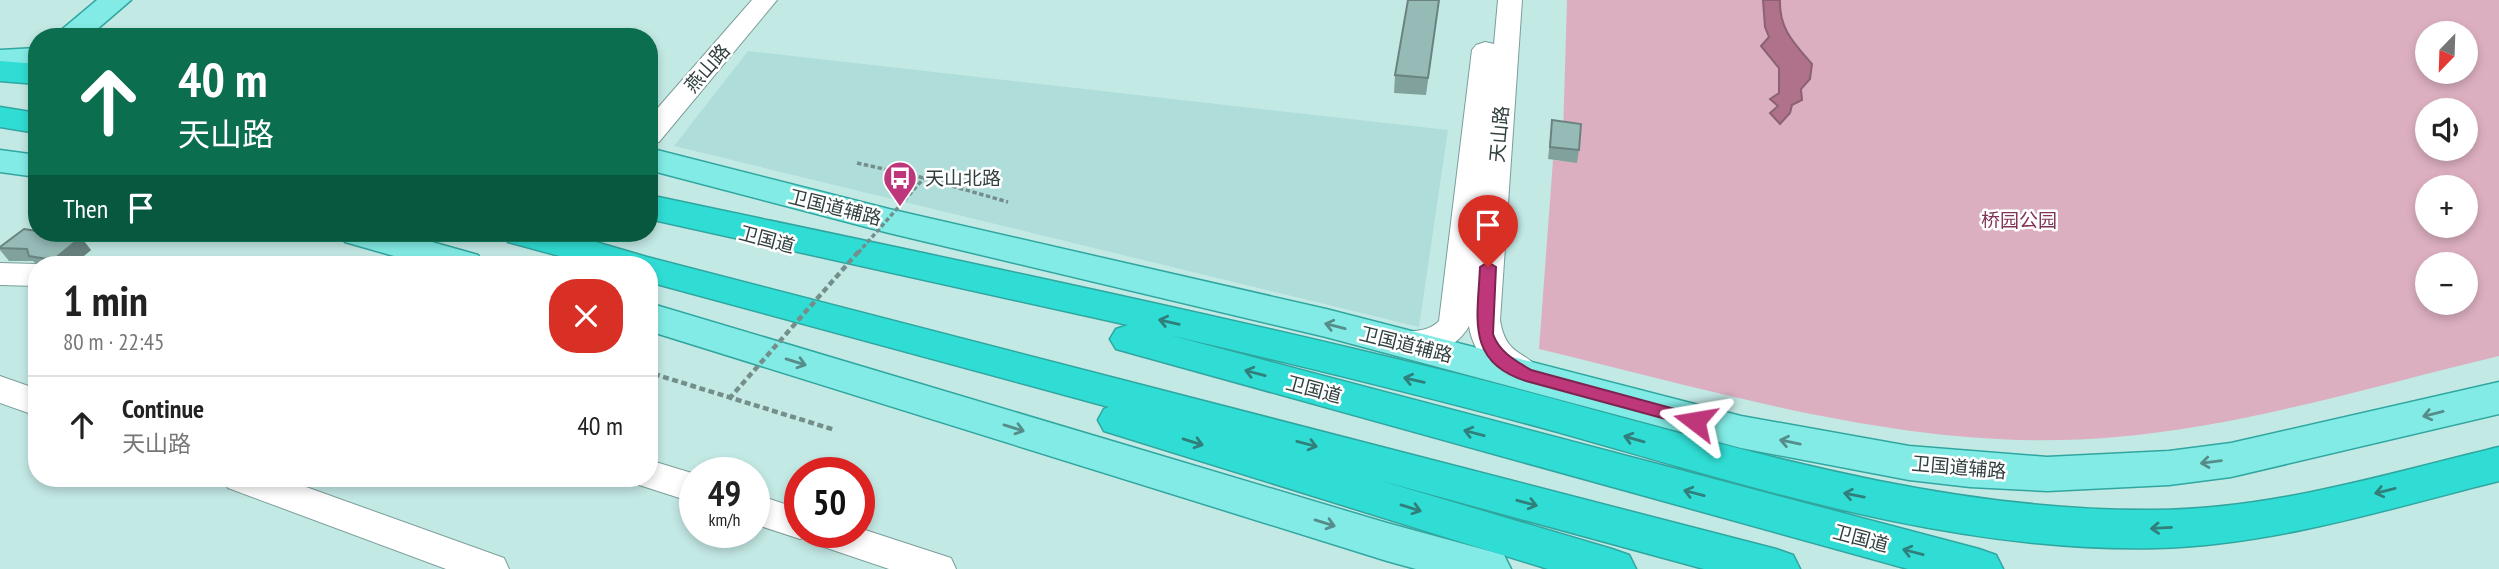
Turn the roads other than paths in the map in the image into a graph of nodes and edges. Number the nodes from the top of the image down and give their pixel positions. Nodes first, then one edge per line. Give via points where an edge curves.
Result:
1 (116, 0) edge
2 (142, 0) edge
3 (765, 0) edge
4 (1491, 0) edge
5 (1510, 0) edge
6 (80, 28) edge
7 (106, 28) edge
8 (28, 42) edge
9 (28, 52) edge
10 (0, 56) edge
11 (28, 57) edge
12 (28, 70) edge
13 (0, 117) edge
14 (28, 122) edge
15 (658, 125) edge
16 (658, 161) edge
17 (658, 209) edge
18 (658, 209) edge
19 (389, 242) edge
20 (546, 242) edge
21 (437, 256) edge
22 (585, 256) edge
23 (658, 272) edge
24 (658, 273) edge
25 (0, 274) edge
26 (28, 275) edge
27 (658, 320) edge
28 (1401, 343) junction
29 (1526, 374) junction
30 (0, 389) edge
31 (2499, 398) edge
32 (28, 400) edge
33 (2499, 464) edge
34 (658, 477) edge
35 (679, 484) edge
36 (266, 487) edge
37 (873, 548) edge
38 (1402, 555) edge
39 (490, 569) edge
40 (937, 569) edge
41 (1487, 569) edge
42 (1612, 569) edge
43 (1776, 569) edge
44 (1979, 569) edge

1 - 6 main road
2 - 7 main road
3 - 15 street, 燕山路
4 - 28 street, 天山路 via 1455,321 1436,341
5 - 29 street, 天山路 via 1484,320 1489,346
8 - 10 main road
9 - 10 main road
10 - 11 main road
10 - 12 highway
13 - 14 highway
28 -> 16 main road, 卫国道辅路
33 -> 17 highway via 2309,510 2158,529 1945,513 1720,463 1440,386
44 -> 18 highway, 卫国道
19 - 21 main road
20 - 22 highway
23 -> 43 highway
24 -> 42 highway via 916,359
25 - 26 street
27 -> 38 main road
28 - 29 main road, 卫国道辅路
31 -> 29 main road, 卫国道辅路 via 2231,460 2047,474 1958,469 1826,450 1627,404
30 - 32 street
34 - 35 street
36 - 39 street
37 - 40 street
38 - 41 main road

